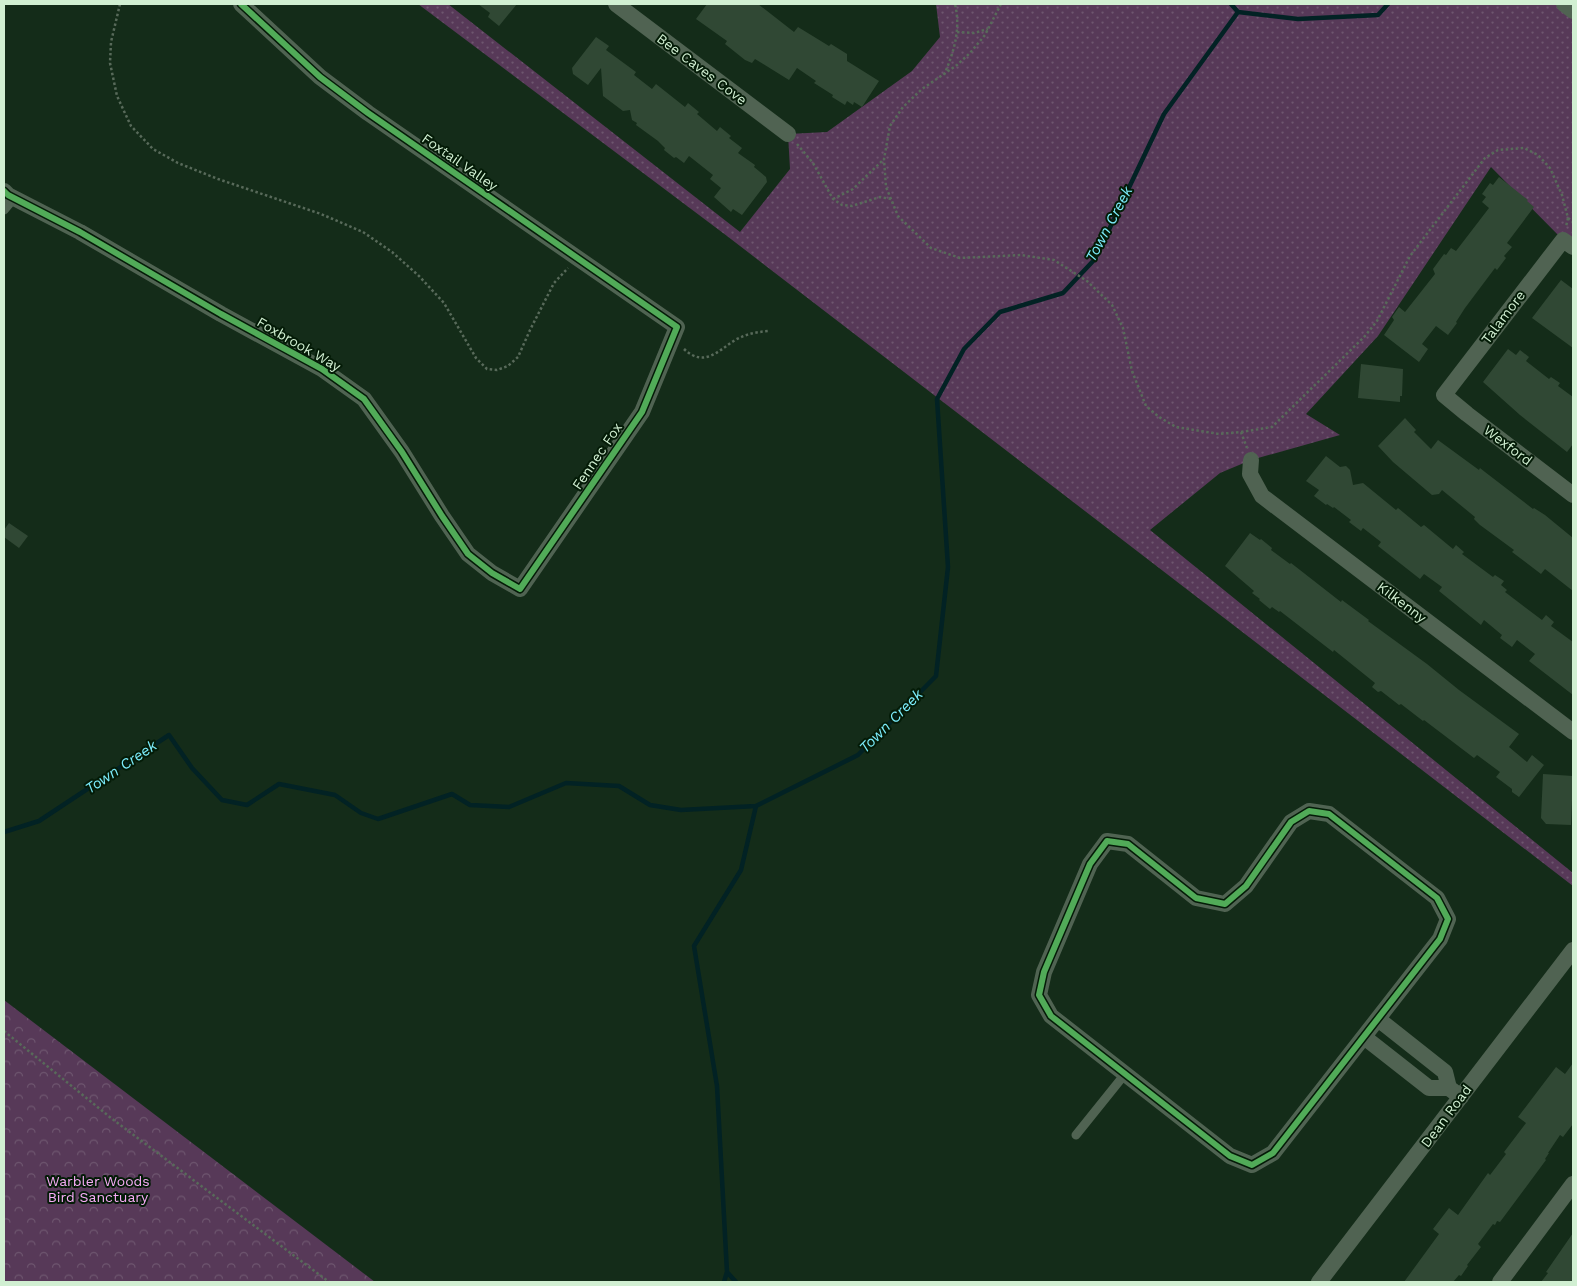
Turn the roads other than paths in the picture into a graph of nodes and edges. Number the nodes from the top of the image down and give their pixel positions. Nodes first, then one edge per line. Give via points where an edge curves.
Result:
1 (241, 4) edge
2 (616, 4) edge
3 (1564, 4) edge
4 (1573, 10) edge
5 (788, 134) road end
6 (7, 200) edge
7 (1568, 243) edge
8 (674, 332) joint
9 (1444, 395) joint
10 (1251, 460) road end
11 (1573, 495) edge
12 (520, 589) joint
13 (1573, 732) edge
14 (1573, 950) edge
15 (1378, 1019) junction
16 (1364, 1037) junction
17 (1125, 1074) junction
18 (1455, 1092) junction
19 (1076, 1136) dead end
20 (1573, 1184) edge
21 (1318, 1282) edge
22 (1500, 1282) edge

1 - 8 street, Foxtail Valley via 320,76 368,113 576,256
2 - 5 street, Bee Caves Cove
3 - 4 street
6 - 12 street, Foxbrook Way via 80,232 322,369 364,399 468,554
7 - 9 street, Talamore
8 - 12 street, Fennec Fox via 642,412
9 - 11 street, Wexford
10 - 13 street, Kilkenny via 1250,474 1262,496
14 - 18 street, Dean Road
15 - 16 street
15 - 17 street via 1440,939 1448,919 1437,898 1329,814 1309,811 1291,822 1246,886 1225,904 1196,898 1128,844 1107,841 1090,864 1044,972 1039,996 1051,1016
15 - 18 street via 1445,1072
16 - 17 street via 1273,1153 1252,1165 1230,1156
16 - 18 street via 1429,1088
17 - 19 lane
18 - 21 street, Dean Road
20 - 22 street

